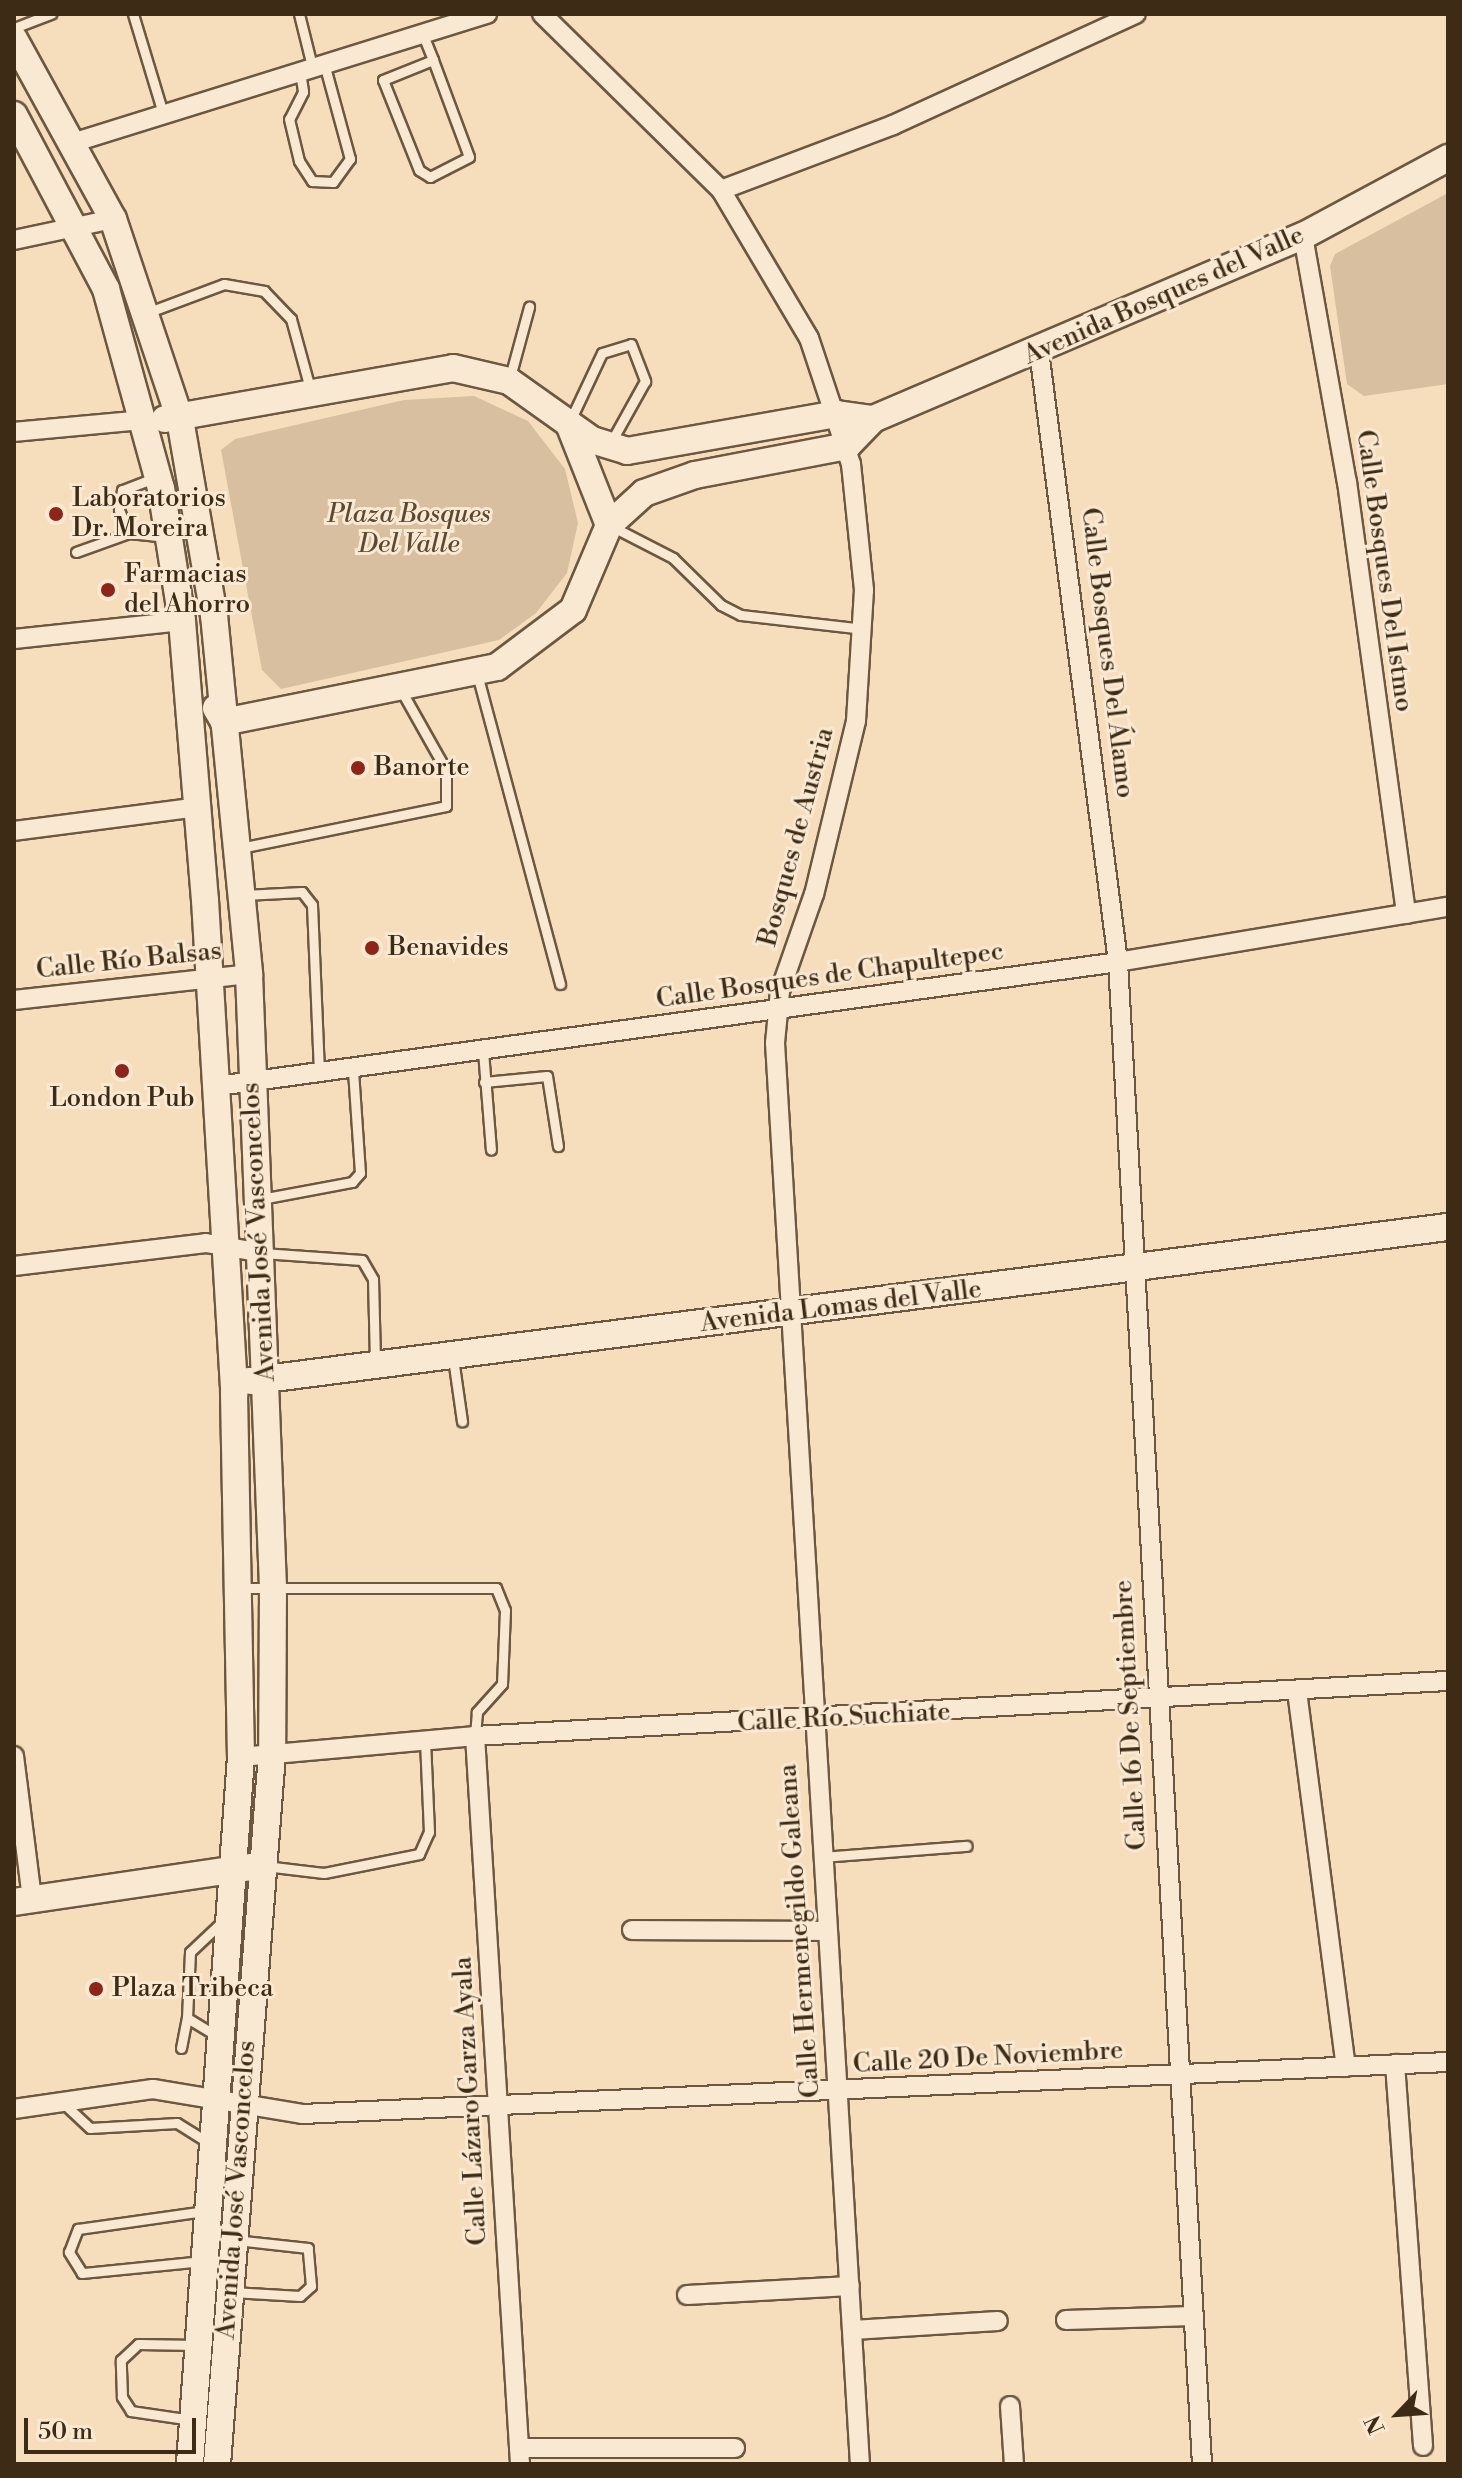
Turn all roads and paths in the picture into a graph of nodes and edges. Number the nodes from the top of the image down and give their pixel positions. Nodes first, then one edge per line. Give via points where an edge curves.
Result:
1 (51, 14) edge
2 (133, 14) edge
3 (299, 14) edge
4 (487, 14) edge
5 (542, 14) edge
6 (1136, 14) edge
7 (423, 35) junction
8 (15, 38) edge
9 (433, 60) junction
10 (312, 66) junction
11 (162, 110) junction
12 (14, 115) edge
13 (72, 143) junction
14 (1448, 158) edge
15 (721, 190) junction
16 (113, 219) junction
17 (78, 230) junction
18 (1303, 236) junction
19 (14, 240) edge
20 (529, 307) dead end
21 (149, 312) junction
22 (1039, 351) junction
23 (509, 381) junction
24 (312, 395) junction
25 (837, 414) junction
26 (180, 419) junction
27 (873, 419) junction
28 (143, 420) junction
29 (569, 424) junction
30 (14, 432) edge
31 (847, 446) junction
32 (609, 447) junction
33 (158, 477) junction
34 (609, 525) junction
35 (129, 533) junction
36 (169, 537) junction
37 (76, 552) dead end
38 (182, 621) junction
39 (864, 629) junction
40 (14, 639) edge
41 (477, 674) junction
42 (401, 690) junction
43 (224, 722) junction
44 (198, 807) junction
45 (14, 831) edge
46 (237, 848) junction
47 (241, 895) junction
48 (1448, 907) edge
49 (1406, 914) junction
50 (1118, 962) junction
51 (249, 974) junction
52 (211, 978) junction
53 (560, 984) dead end
54 (14, 1000) edge
55 (777, 1010) junction
56 (483, 1051) junction
57 (353, 1069) junction
58 (319, 1073) junction
59 (253, 1082) junction
60 (484, 1082) junction
61 (218, 1086) junction
62 (558, 1146) dead end
63 (491, 1150) dead end
64 (258, 1200) junction
65 (1448, 1227) edge
66 (227, 1246) junction
67 (262, 1253) junction
68 (14, 1266) edge
69 (1133, 1270) junction
70 (787, 1314) junction
71 (453, 1358) junction
72 (375, 1368) junction
73 (264, 1380) junction
74 (233, 1383) junction
75 (462, 1421) dead end
76 (241, 1588) junction
77 (273, 1588) junction
78 (1448, 1681) edge
79 (1297, 1691) junction
80 (1156, 1701) junction
81 (812, 1720) junction
82 (475, 1736) junction
83 (425, 1740) junction
84 (272, 1754) junction
85 (14, 1756) edge
86 (241, 1757) junction
87 (967, 1846) dead end
88 (822, 1857) junction
89 (262, 1866) junction
90 (234, 1867) junction
91 (23, 1900) edge
92 (230, 1916) junction
93 (632, 1930) dead end
94 (827, 1931) junction
95 (187, 2018) junction
96 (220, 2037) junction
97 (181, 2048) dead end
98 (1448, 2062) edge
99 (1395, 2064) junction
100 (1346, 2067) junction
101 (1178, 2075) junction
102 (837, 2091) junction
103 (215, 2096) junction
104 (62, 2102) junction
105 (243, 2106) junction
106 (496, 2106) junction
107 (14, 2109) edge
108 (212, 2144) junction
109 (207, 2210) junction
110 (234, 2240) junction
111 (203, 2261) junction
112 (850, 2286) junction
113 (229, 2291) junction
114 (687, 2295) dead end
115 (1193, 2316) junction
116 (1066, 2320) dead end
117 (998, 2321) dead end
118 (853, 2330) junction
119 (197, 2345) junction
120 (1010, 2406) dead end
121 (193, 2420) junction
122 (1423, 2446) dead end
123 (735, 2448) dead end
124 (519, 2456) edge
125 (190, 2464) edge
126 (217, 2464) edge
127 (860, 2464) edge
128 (1014, 2464) edge
129 (1202, 2464) edge

1 - 8 lane
2 - 11 lane
3 - 10 lane
4 - 7 street
5 - 15 street, Bosques de Austria
6 - 15 street via 893,125
7 - 9 lane
7 - 10 street
8 - 13 main road, Avenida José Vasconcelos
9 - 9 lane via 383,80 419,170 430,177 469,157
10 - 10 lane via 350,159 333,182 312,181 299,161 289,119
10 - 11 street
11 - 13 street
12 - 17 main road, Avenida José Vasconcelos
13 - 16 main road, Avenida José Vasconcelos
14 - 18 main road, Avenida Bosques del Valle
15 - 25 street, Bosques de Austria via 809,338
16 - 17 street
16 - 21 main road, Avenida José Vasconcelos
17 - 19 street
17 - 28 main road, Avenida José Vasconcelos via 123,334
18 - 22 main road, Avenida Bosques del Valle
18 - 49 street, Calle Bosques Del Istmo via 1347,482
20 - 23 lane
21 - 24 lane via 224,284 264,291 291,319
21 - 26 main road, Avenida José Vasconcelos
22 - 27 main road, Avenida Bosques del Valle
22 - 50 street, Calle Bosques Del Álamo
23 - 24 main road via 453,368
23 - 29 main road
24 - 26 main road
25 - 27 main road
25 - 31 street, Bosques de Austria
25 - 32 main road via 679,447
26 - 28 main road
26 - 43 main road, Avenida José Vasconcelos via 209,582
27 - 31 main road, Avenida Bosques del Valle
28 - 30 street
28 - 33 main road, Avenida José Vasconcelos
29 - 32 main road
29 - 32 lane via 602,353 631,344 645,381
29 - 34 main road
31 - 34 main road via 670,482 631,502
31 - 39 street, Bosques de Austria
33 - 35 lane via 122,490
33 - 36 main road, Avenida José Vasconcelos
34 - 39 lane via 673,558 721,605 741,615
34 - 41 main road via 573,610 517,656
35 - 36 lane
35 - 37 lane
36 - 38 main road, Avenida José Vasconcelos
38 - 40 street
38 - 43 main road
38 - 44 main road, Avenida José Vasconcelos
39 - 55 street, Bosques de Austria via 843,788
41 - 42 main road
41 - 53 lane
42 - 43 main road
42 - 46 lane via 446,770 446,806
43 - 46 main road, Avenida José Vasconcelos
44 - 45 street
44 - 52 main road, Avenida José Vasconcelos
46 - 47 main road, Avenida José Vasconcelos
47 - 51 main road, Avenida José Vasconcelos
47 - 58 lane via 302,892 312,905
48 - 49 street, Calle Bosques de Chapultepec
49 - 50 street, Calle Bosques de Chapultepec
50 - 55 street, Calle Bosques de Chapultepec
50 - 69 street, Calle 16 De Septiembre
51 - 52 street, Calle Río Balsas
51 - 59 main road, Avenida José Vasconcelos
52 - 54 street, Calle Río Balsas
52 - 61 main road, Avenida José Vasconcelos
55 - 56 street, Calle Bosques de Chapultepec
55 - 70 street, Calle Hermenegildo Galeana
56 - 57 street, Calle Bosques de Chapultepec
56 - 60 lane
57 - 58 street, Calle Bosques de Chapultepec
57 - 64 lane via 364,1159 352,1182
58 - 59 street, Calle Bosques de Chapultepec
59 - 61 street, Calle Bosques de Chapultepec
59 - 64 main road, Avenida José Vasconcelos
60 - 62 lane via 547,1076
60 - 63 lane
61 - 66 main road, Avenida José Vasconcelos
64 - 67 main road, Avenida José Vasconcelos
65 - 69 main road, Avenida Lomas del Valle
66 - 67 street
66 - 68 street
66 - 74 main road, Avenida José Vasconcelos
67 - 72 lane via 362,1260 373,1279
67 - 73 main road, Avenida José Vasconcelos
69 - 70 main road, Avenida Lomas del Valle
69 - 80 street, Calle 16 De Septiembre
70 - 71 main road, Avenida Lomas del Valle
70 - 81 street, Calle Hermenegildo Galeana
71 - 72 main road, Avenida Lomas del Valle
71 - 75 lane
72 - 73 main road, Avenida Lomas del Valle
73 - 74 main road, Avenida Lomas del Valle
73 - 77 main road, Avenida José Vasconcelos
74 - 76 main road, Avenida José Vasconcelos
76 - 77 lane
76 - 86 main road, Avenida José Vasconcelos
77 - 82 lane via 496,1588 505,1610 502,1684 477,1712
77 - 84 main road, Avenida José Vasconcelos
78 - 79 street, Calle Río Suchiate
79 - 80 street, Calle Río Suchiate
79 - 100 street
80 - 81 street, Calle Río Suchiate
80 - 101 street, Calle 16 De Septiembre
81 - 82 street, Calle Río Suchiate
81 - 88 street, Calle Hermenegildo Galeana
82 - 83 street, Calle Río Suchiate
82 - 106 street, Calle Lázaro Garza Ayala
83 - 84 street, Calle Río Suchiate
83 - 89 lane via 429,1832 419,1854 324,1873
84 - 86 street, Calle Río Suchiate
84 - 89 main road, Avenida José Vasconcelos
85 - 91 street
86 - 90 main road, Avenida José Vasconcelos
87 - 88 lane
88 - 94 street, Calle Hermenegildo Galeana
89 - 90 main road
89 - 105 main road, Avenida José Vasconcelos
90 - 91 main road
90 - 92 main road, Avenida José Vasconcelos
92 - 95 lane via 190,1952
92 - 96 main road, Avenida José Vasconcelos
93 - 94 street
94 - 102 street, Calle Hermenegildo Galeana
95 - 96 lane
95 - 97 lane
96 - 103 main road, Avenida José Vasconcelos
98 - 99 street, Calle 20 De Noviembre
99 - 100 street, Calle 20 De Noviembre
99 - 122 street
100 - 101 street, Calle 20 De Noviembre
101 - 102 street, Calle 20 De Noviembre
101 - 115 street, Calle 16 De Septiembre
102 - 106 street, Calle 20 De Noviembre
102 - 112 street, Calle Hermenegildo Galeana
103 - 104 street, Calle 20 De Noviembre via 153,2089
103 - 105 street, Calle 20 De Noviembre
103 - 108 main road, Avenida José Vasconcelos
104 - 107 street, Calle 20 De Noviembre
104 - 108 lane via 90,2128 177,2123
105 - 106 street, Calle 20 De Noviembre via 302,2114
105 - 110 main road, Avenida José Vasconcelos
106 - 124 street, Calle Lázaro Garza Ayala
108 - 109 main road, Avenida José Vasconcelos
109 - 111 main road, Avenida José Vasconcelos
109 - 111 lane via 78,2229 69,2252 82,2273
110 - 113 main road, Avenida José Vasconcelos
110 - 113 lane via 308,2248 311,2286 300,2296
111 - 119 main road, Avenida José Vasconcelos
112 - 114 street
112 - 118 street, Calle Hermenegildo Galeana
113 - 126 main road, Avenida José Vasconcelos
115 - 116 street
115 - 129 street, Calle 16 De Septiembre
117 - 118 street
118 - 127 street, Calle Hermenegildo Galeana
119 - 121 main road, Avenida José Vasconcelos
119 - 121 lane via 138,2344 121,2360 122,2397 131,2411
120 - 128 street
121 - 125 main road, Avenida José Vasconcelos
123 - 124 street

